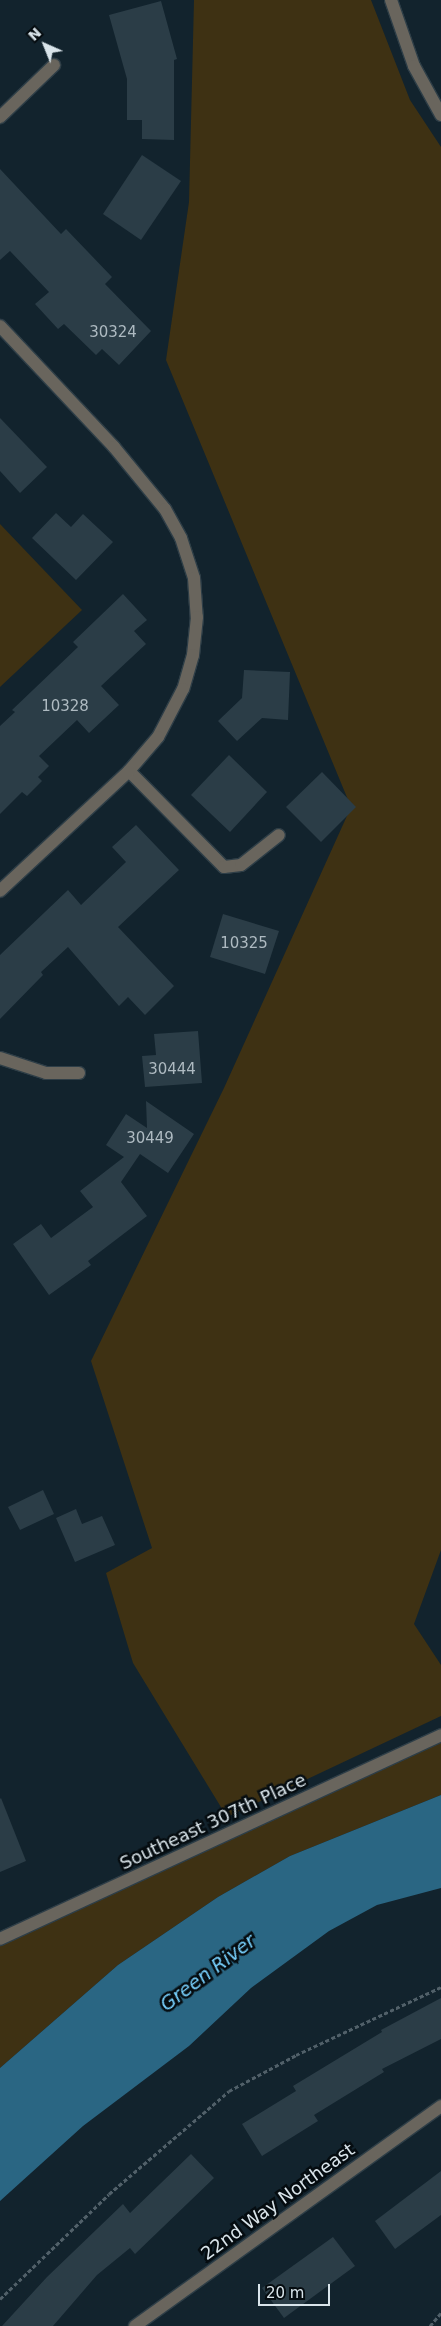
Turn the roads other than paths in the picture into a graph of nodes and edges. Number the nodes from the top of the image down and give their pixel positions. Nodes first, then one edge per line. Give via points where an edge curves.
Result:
1 (391, 0) edge
2 (54, 65) dead end
3 (441, 115) edge
4 (0, 117) edge
5 (0, 326) edge
6 (129, 771) junction
7 (279, 835) dead end
8 (0, 891) edge
9 (0, 1058) edge
10 (79, 1073) dead end
11 (441, 1735) edge
12 (0, 1939) edge
13 (441, 2106) edge
14 (135, 2326) edge

1 - 3 street via 414,66
2 - 4 street
5 - 6 street via 114,447 165,509 181,538 194,578 197,618 193,655 183,690 158,737
6 - 7 street via 224,867 241,865
6 - 8 street
9 - 10 street via 46,1073
11 - 12 street, Southeast 307th Place
13 - 14 street, 22nd Way Northeast

